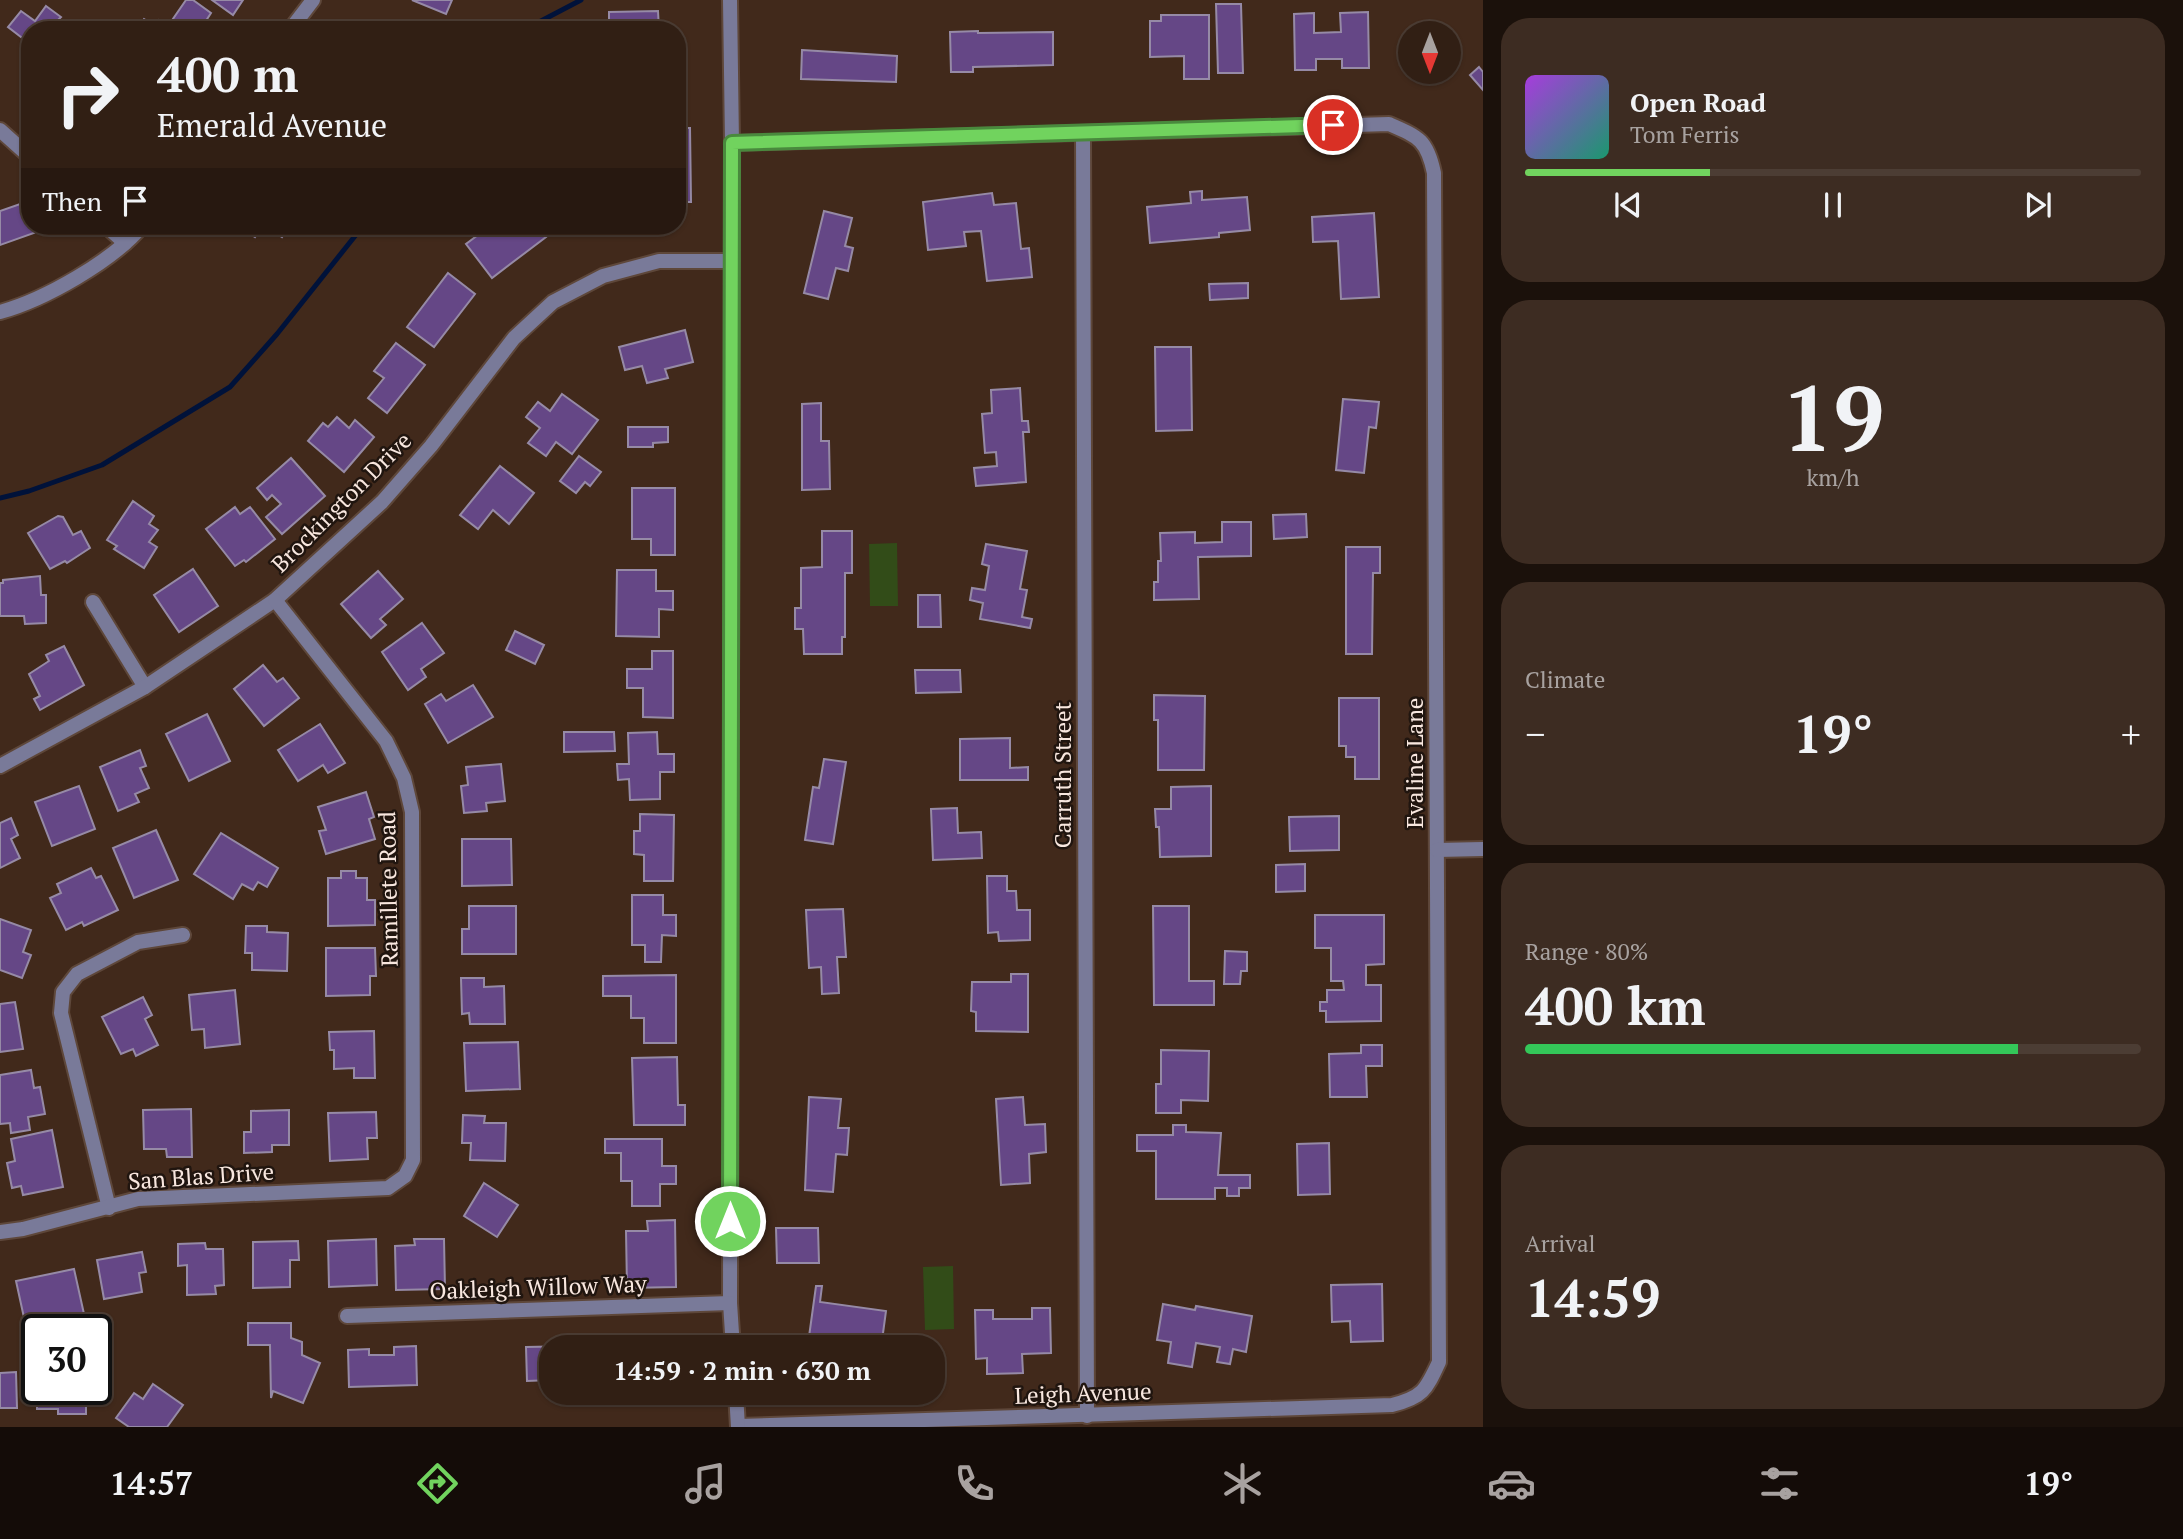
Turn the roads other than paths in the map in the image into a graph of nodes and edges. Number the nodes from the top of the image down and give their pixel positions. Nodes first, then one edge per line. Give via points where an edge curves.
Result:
1 (313, 0) edge
2 (730, 0) edge
3 (297, 21) edge
4 (0, 130) edge
5 (1083, 134) junction
6 (732, 143) junction
7 (21, 149) edge
8 (116, 235) edge
9 (133, 235) edge
10 (125, 243) junction
11 (732, 261) junction
12 (0, 312) edge
13 (275, 600) junction
14 (93, 602) dead end
15 (145, 687) junction
16 (0, 766) edge
17 (1483, 849) edge
18 (1437, 850) junction
19 (183, 935) dead end
20 (405, 1176) joint
21 (109, 1208) junction
22 (0, 1232) edge
23 (730, 1303) junction
24 (347, 1316) dead end
25 (732, 1335) edge
26 (1426, 1390) joint
27 (737, 1405) edge
28 (1087, 1416) junction
29 (738, 1426) edge

1 - 3 street
2 - 6 street
4 - 7 street
5 - 6 street
5 - 18 street, Evaline Lane via 1389,124 1419,137 1429,152 1434,173
5 - 28 street, Carruth Street
6 - 11 street
8 - 10 street
9 - 10 street
10 - 12 street via 84,274
11 - 13 street, Brockington Drive via 659,261 603,276 553,302 514,338 382,502
11 - 23 street
13 - 15 street, Brockington Drive
13 - 20 street, Ramillete Road via 386,741 404,778 412,812 413,1160
14 - 15 street
15 - 16 street, Brockington Drive
17 - 18 street
18 - 26 street, Evaline Lane via 1439,1362
19 - 21 street via 138,942 77,974 63,992 61,1013
20 - 21 street, San Blas Drive via 388,1188 138,1199
21 - 22 street, San Blas Drive
23 - 24 street, Oakleigh Willow Way
23 - 25 street
26 - 28 street, Leigh Avenue via 1411,1401 1392,1405
27 - 29 street
28 - 29 street, Leigh Avenue

